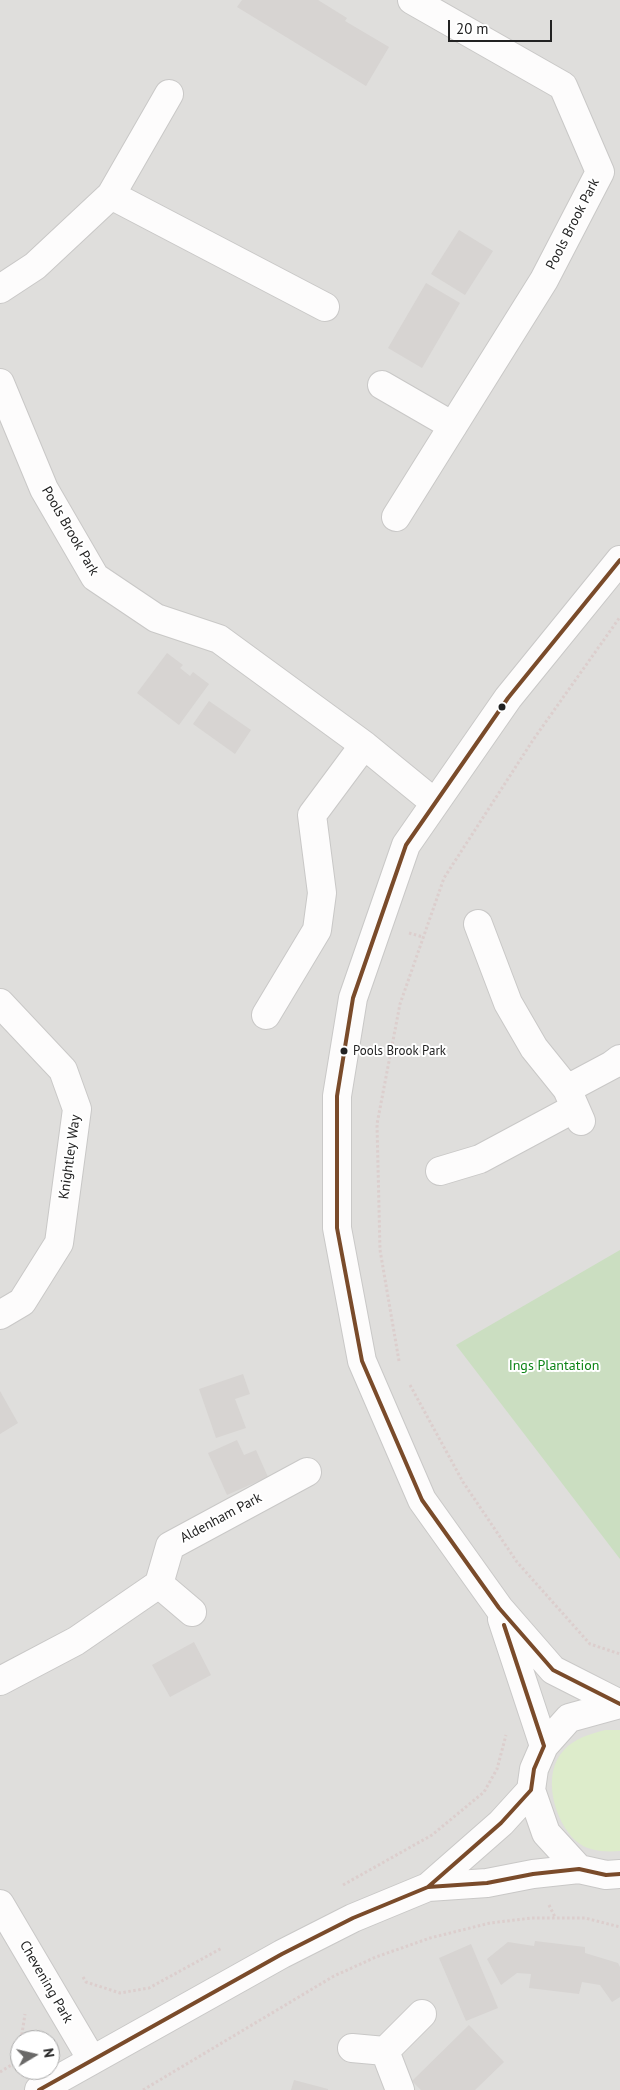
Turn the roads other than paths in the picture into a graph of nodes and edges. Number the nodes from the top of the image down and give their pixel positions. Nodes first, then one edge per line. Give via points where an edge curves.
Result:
1 (412, 0) edge
2 (169, 94) dead end
3 (110, 194) junction
4 (0, 289) edge
5 (325, 308) dead end
6 (0, 383) edge
7 (382, 385) dead end
8 (452, 426) junction
9 (396, 516) dead end
10 (620, 560) edge
11 (364, 745) junction
12 (435, 803) junction
13 (478, 924) dead end
14 (0, 1003) edge
15 (266, 1015) dead end
16 (620, 1059) edge
17 (574, 1106) junction
18 (440, 1171) dead end
19 (0, 1315) edge
20 (307, 1472) dead end
21 (160, 1584) junction
22 (498, 1608) junction
23 (192, 1612) dead end
24 (0, 1681) edge
25 (620, 1704) edge
26 (544, 1746) junction
27 (531, 1790) junction
28 (579, 1869) junction
29 (620, 1874) edge
30 (428, 1887) junction
31 (0, 1904) edge
32 (422, 2014) dead end
33 (352, 2048) dead end
34 (385, 2051) junction
35 (92, 2060) junction
36 (39, 2090) edge
37 (400, 2090) edge

1 - 8 street, Pools Brook Park via 563,86 600,172 544,280
2 - 3 street
3 - 4 street via 35,266
3 - 5 street
6 - 11 street, Pools Brook Park via 44,489 95,577 156,618 220,639
7 - 8 street
8 - 9 street, Pools Brook Park
10 - 12 street via 508,698
11 - 12 street, Pools Brook Park
11 - 15 street via 312,815 322,893 318,930
12 - 22 street via 406,845 353,998 337,1096 337,1228 362,1361 422,1500
13 - 17 street via 508,1003
14 - 19 street, Knightley Way via 63,1070 77,1109 59,1243 22,1302
16 - 17 street
17 - 18 street via 480,1159
20 - 21 street, Aldenham Park via 170,1546
21 - 23 street
21 - 24 street via 76,1641
22 - 25 street via 553,1670
22 - 26 street
25 - 26 street via 569,1718
26 - 27 street via 534,1769
27 - 28 street via 546,1833
27 - 30 street via 501,1823
28 - 29 street via 606,1875
28 - 30 street via 487,1883
30 - 35 street via 353,1918 282,1954
31 - 35 street, Chevening Park
32 - 34 street
33 - 34 street
34 - 37 street
35 - 36 street

